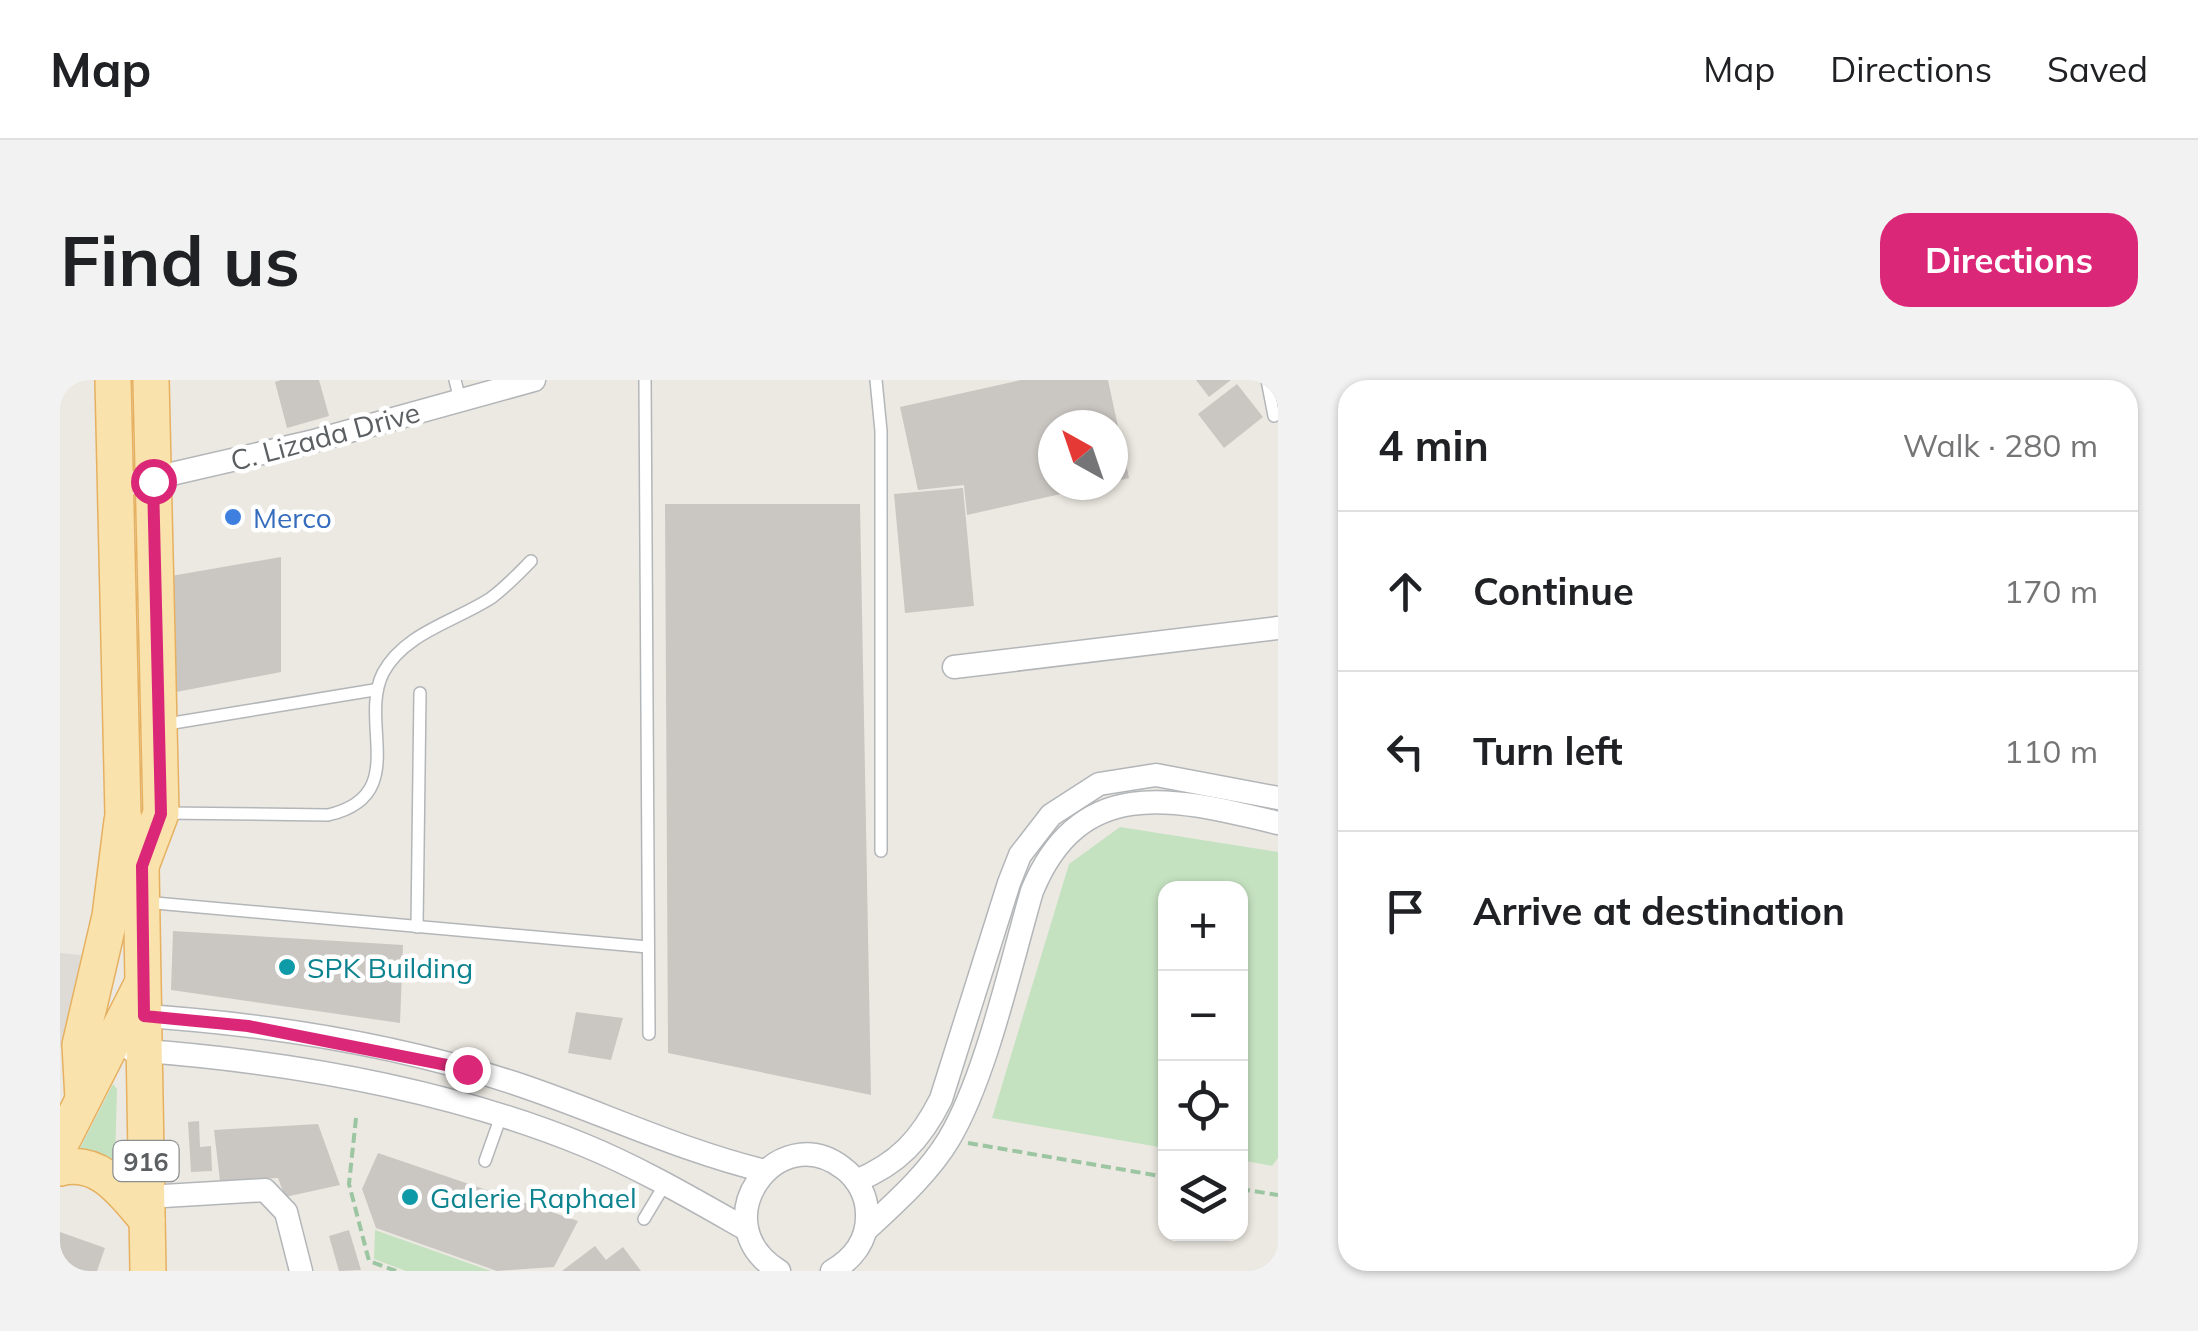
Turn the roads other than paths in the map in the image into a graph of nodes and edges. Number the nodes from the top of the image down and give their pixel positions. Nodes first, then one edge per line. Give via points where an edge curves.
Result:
1 (113, 380) edge
2 (151, 380) edge
3 (534, 380) edge
4 (645, 380) edge
5 (876, 380) edge
6 (1267, 380) edge
7 (457, 390) edge
8 (1274, 416) dead end
9 (153, 481) junction
10 (115, 486) junction
11 (531, 561) dead end
12 (1278, 628) edge
13 (954, 667) dead end
14 (374, 690) junction
15 (420, 693) dead end
16 (159, 725) junction
17 (1278, 798) edge
18 (161, 814) junction
19 (123, 815) junction
20 (1278, 823) edge
21 (881, 851) dead end
22 (142, 866) junction
23 (142, 902) junction
24 (417, 927) junction
25 (648, 947) junction
26 (138, 1027) junction
27 (88, 1033) junction
28 (649, 1034) dead end
29 (345, 1043) junction
30 (338, 1076) junction
31 (501, 1116) junction
32 (68, 1124) edge
33 (486, 1161) dead end
34 (60, 1168) edge
35 (765, 1171) junction
36 (856, 1181) junction
37 (665, 1184) junction
38 (147, 1209) junction
39 (644, 1219) dead end
40 (746, 1229) junction
41 (866, 1230) junction
42 (148, 1271) edge
43 (301, 1271) edge
44 (778, 1271) edge
45 (834, 1271) edge

1 - 10 main road
2 - 9 main road
3 - 7 street, C. Lizada Drive
4 - 25 lane
5 - 21 lane
6 - 8 lane
7 - 9 street, C. Lizada Drive
9 - 10 street, C. Lizada Drive
9 - 16 main road
10 - 19 main road
11 - 14 lane via 491,598 406,646
12 - 13 street
14 - 16 lane
14 - 18 lane via 377,769 366,796 350,810
15 - 24 lane
16 - 18 main road
17 - 36 street via 1156,775 1099,784 1052,815 1014,869 928,1127 892,1164
18 - 22 main road
19 - 22 main road
19 - 27 main road
20 - 41 street via 1156,800 1108,808 1068,834 1032,891 948,1140
22 - 23 main road
23 - 24 lane
23 - 26 main road, 916
24 - 25 lane
25 - 28 lane
26 - 27 main road
26 - 29 street via 218,1022
26 - 30 street
26 - 38 main road, 916
27 - 32 main road
29 - 30 street
29 - 35 street via 498,1078 683,1149
30 - 31 street
31 - 33 lane
31 - 37 street
34 - 38 main road via 98,1171
35 - 36 street via 791,1157 820,1157
35 - 40 street via 748,1198
36 - 41 street via 866,1204
37 - 39 lane
37 - 40 street
38 - 42 main road, 916
38 - 43 street via 266,1190 286,1212
40 - 44 street via 758,1254
41 - 45 street via 854,1254

